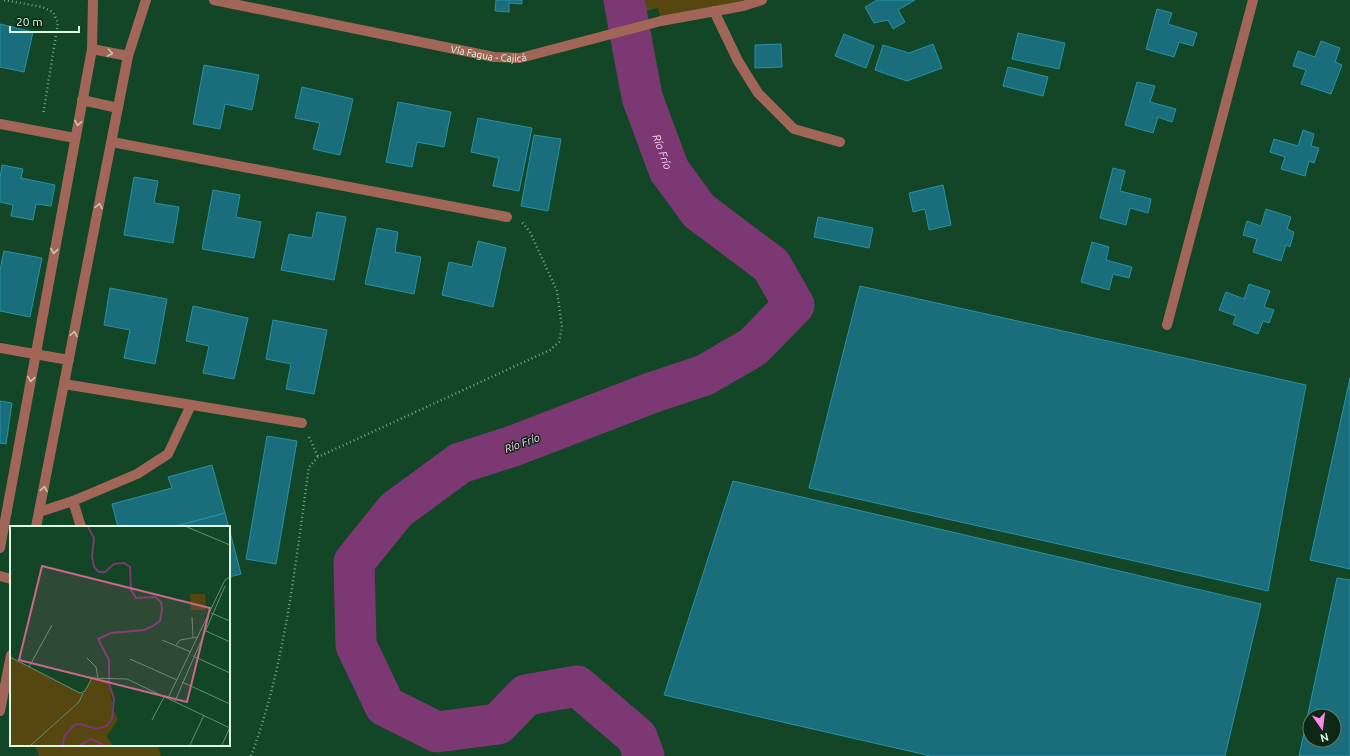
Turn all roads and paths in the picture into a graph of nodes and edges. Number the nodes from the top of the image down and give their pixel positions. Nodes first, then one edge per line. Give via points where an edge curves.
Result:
1 (4, 0) edge
2 (93, 0) edge
3 (146, 0) edge
4 (214, 0) edge
5 (762, 0) edge
6 (1252, 0) edge
7 (714, 11) junction
8 (92, 50) junction
9 (128, 56) junction
10 (82, 100) junction
11 (118, 108) junction
12 (0, 124) edge
13 (40, 132) junction
14 (75, 138) junction
15 (112, 142) junction
16 (840, 142) dead end
17 (507, 217) joint
18 (1167, 325) dead end
19 (0, 348) edge
20 (36, 354) junction
21 (69, 360) junction
22 (64, 384) junction
23 (191, 405) junction
24 (302, 423) joint
25 (318, 457) junction
26 (72, 502) junction
27 (39, 512) junction
28 (36, 526) edge
29 (81, 526) edge
30 (0, 548) edge
31 (0, 576) edge
32 (10, 579) edge
33 (10, 661) edge
34 (0, 712) edge
35 (251, 756) edge

1 - 13 path via 42,7 54,12 58,23
2 - 8 street
3 - 9 street
4 - 7 street, Vía Fagua - Cajicá via 494,57 520,58 661,21
5 - 7 street, Vía Fagua - Cajicá
6 - 18 street
7 - 16 street via 738,61 758,93 794,129
8 -> 9 street
8 - 10 street
9 - 11 street
10 - 11 street
10 -> 14 street
11 - 15 street
12 - 13 street
13 - 14 street
14 -> 20 street
15 - 17 street
21 -> 15 street
17 - 25 path via 514,217 523,222 530,232 557,291 562,327 559,342 550,350
19 - 20 street
20 - 21 street
20 -> 30 street
21 - 22 street
22 - 23 street
27 -> 22 street
23 - 24 street
23 - 26 street via 168,454 137,474
24 - 25 path
25 - 35 path via 309,467 277,673
26 - 27 street
26 - 29 street
27 - 28 street
31 - 32 street
33 - 34 street

